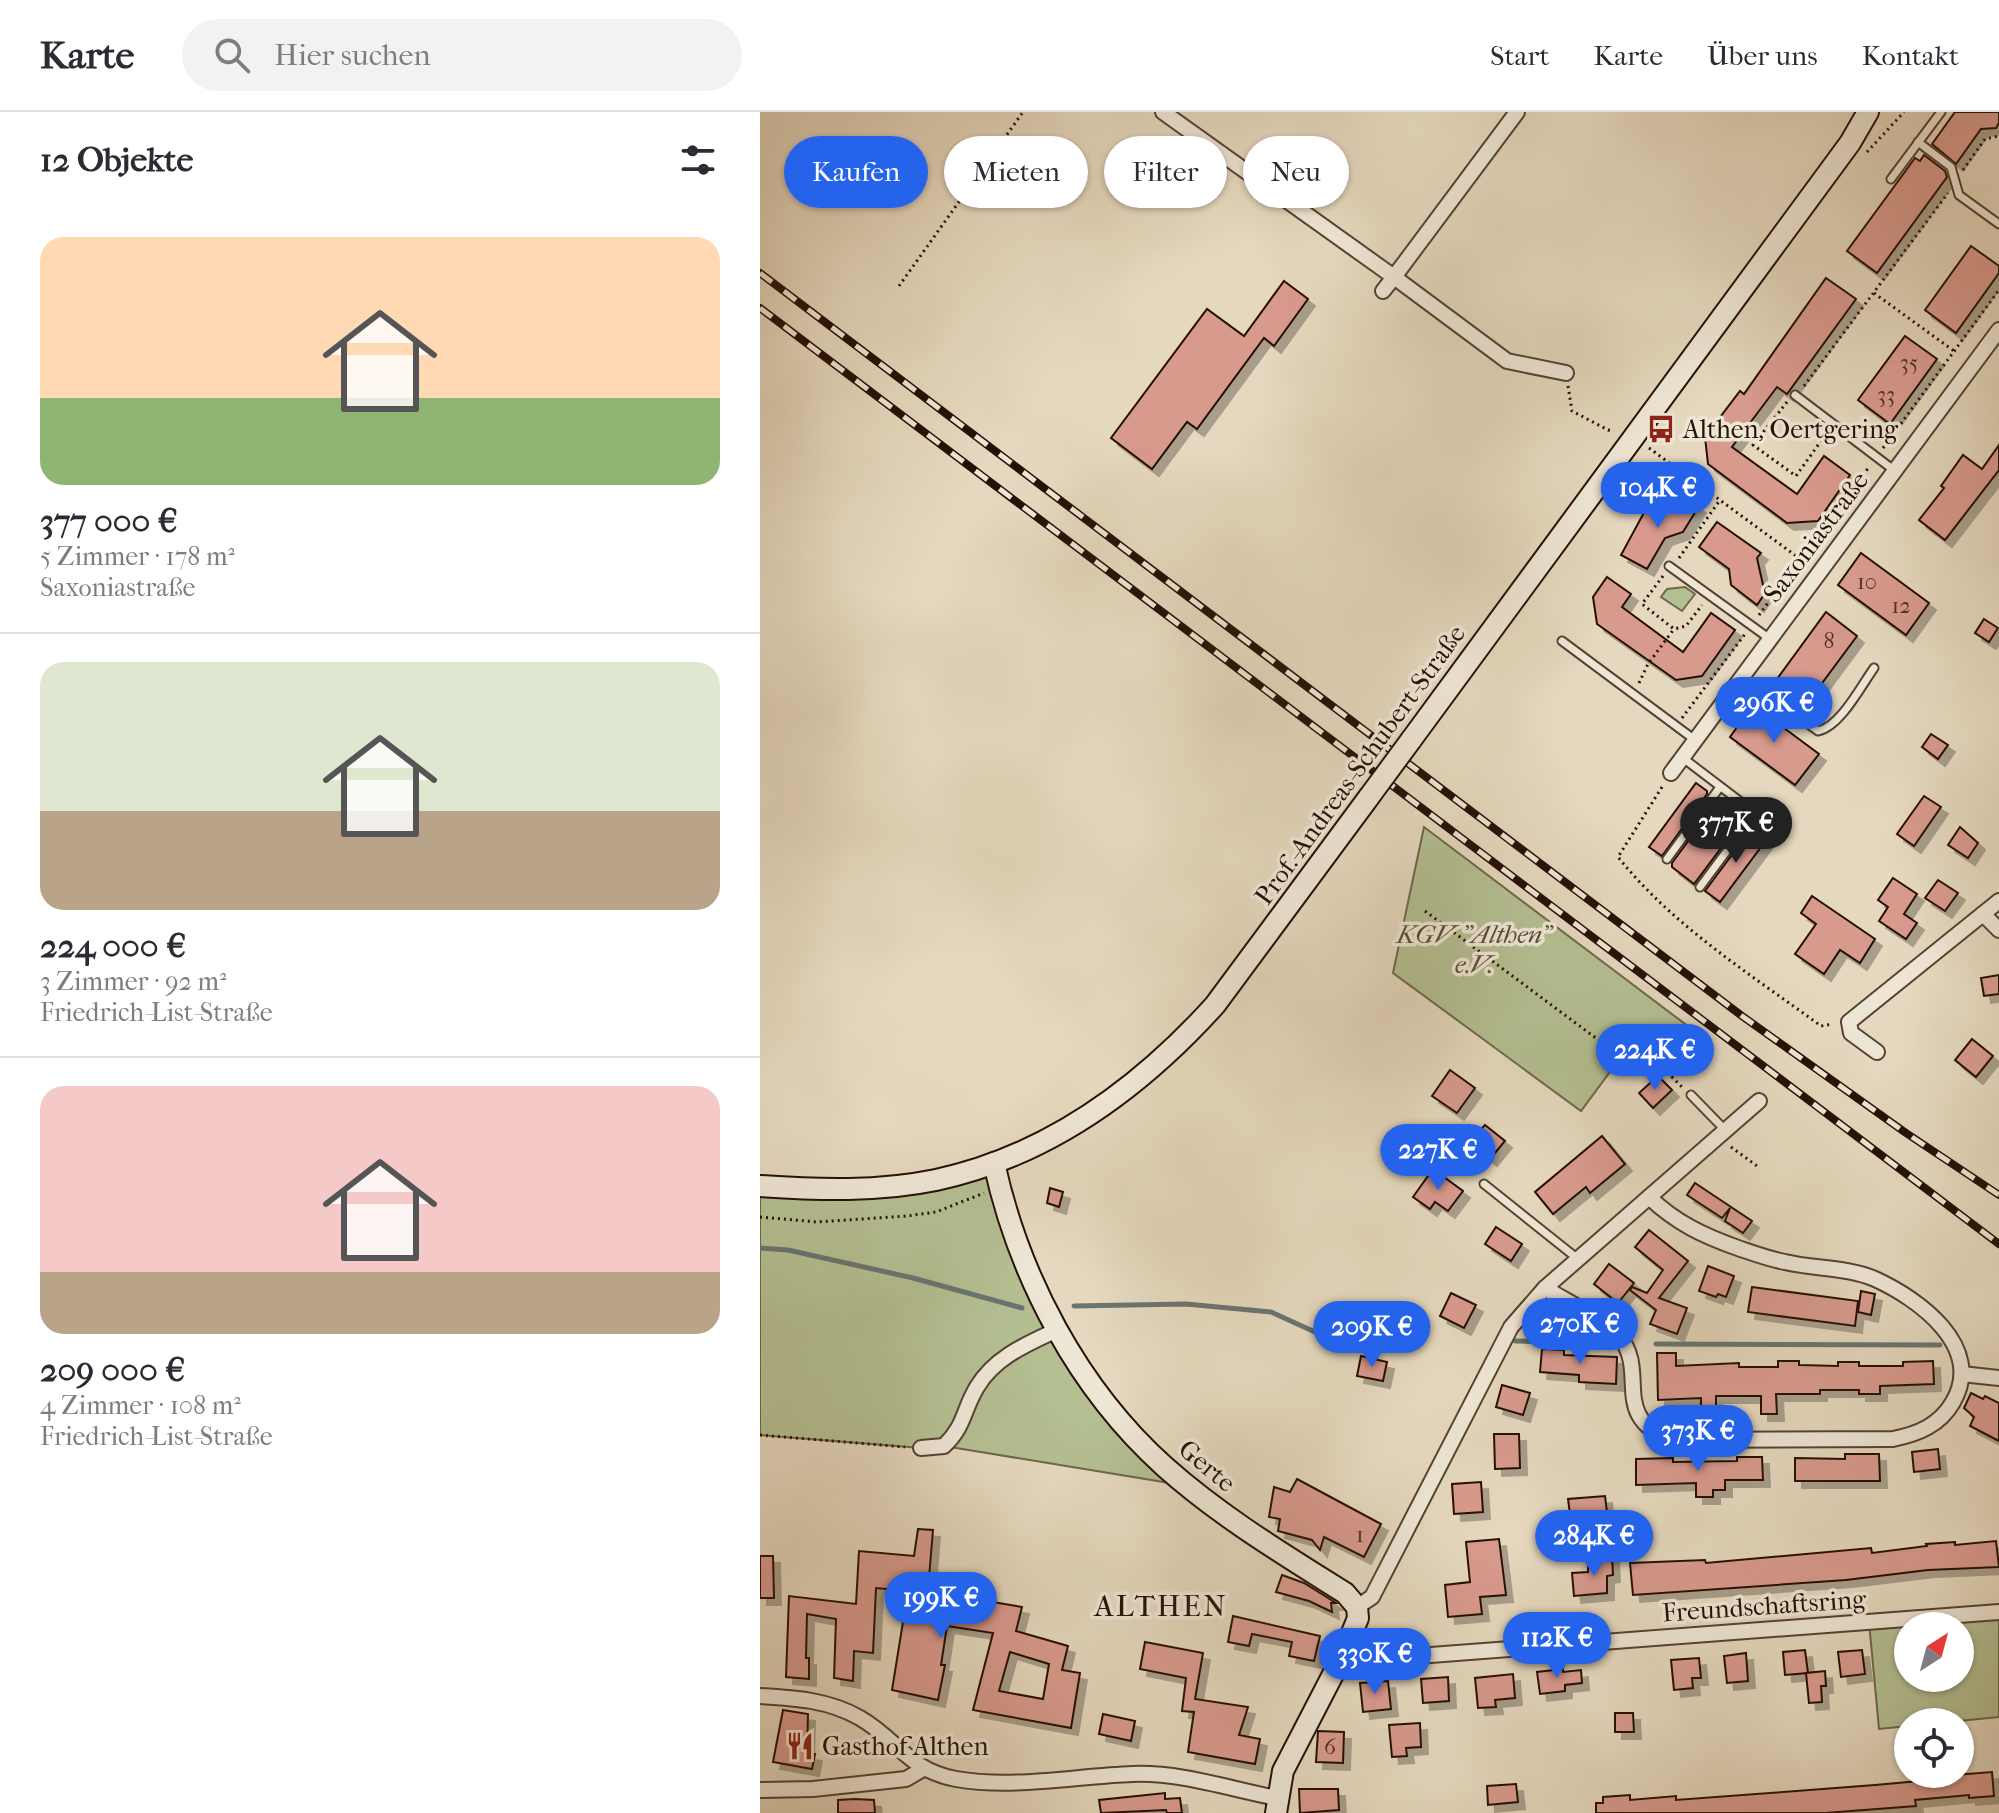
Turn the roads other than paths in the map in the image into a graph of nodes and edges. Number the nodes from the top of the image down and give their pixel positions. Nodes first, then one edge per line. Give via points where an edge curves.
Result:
1 (1163, 112) edge
2 (1517, 112) edge
3 (1868, 112) edge
4 (1879, 112) edge
5 (1941, 112) edge
6 (1918, 142) junction
7 (1850, 143) junction
8 (1891, 179) dead end
9 (1999, 224) edge
10 (1394, 277) junction
11 (1383, 291) dead end
12 (1999, 330) edge
13 (1566, 373) road end
14 (1795, 395) road end
15 (1895, 471) junction
16 (1670, 567) road end
17 (1770, 639) junction
18 (1562, 641) dead end
19 (1874, 668) dead end
20 (1742, 676) junction
21 (1695, 741) junction
22 (1683, 758) junction
23 (1671, 773) road end
24 (1720, 787) junction
25 (1755, 813) junction
26 (1771, 825) dead end
27 (1667, 859) dead end
28 (1700, 887) dead end
29 (1999, 901) edge
30 (1983, 914) junction
31 (1999, 930) edge
32 (1877, 1052) dead end
33 (1691, 1095) dead end
34 (1759, 1101) dead end
35 (1722, 1134) junction
36 (994, 1163) junction
37 (1484, 1184) dead end
38 (760, 1186) edge
39 (1649, 1197) junction
40 (1578, 1259) junction
41 (1545, 1288) junction
42 (1057, 1330) junction
43 (1962, 1374) junction
44 (1999, 1378) edge
45 (921, 1448) road end
46 (1357, 1607) junction
47 (1999, 1612) edge
48 (1343, 1655) junction
49 (760, 1696) edge
50 (923, 1769) junction
51 (760, 1790) edge
52 (1276, 1806) edge

1 - 10 street
2 - 10 street
3 - 7 main road, Prof.-Andreas-Schubert-Straße
4 - 7 main road, Prof.-Andreas-Schubert-Straße
5 - 6 lane
6 - 8 lane
6 - 9 lane via 1951,167 1959,195
7 - 36 main road, Prof.-Andreas-Schubert-Straße, bridge via 1215,1005 1111,1101 1056,1137
10 - 11 street
10 - 13 street via 1507,361
12 - 15 street, Saxoniastraße
14 - 15 lane
15 - 17 street, Saxoniastraße
16 - 17 lane
17 - 20 street, Saxoniastraße
18 - 21 lane
19 - 20 lane via 1837,721 1818,731
20 - 21 street, Saxoniastraße
21 - 22 street, Saxoniastraße
22 - 23 street, Saxoniastraße
22 - 24 lane
24 - 25 lane
24 - 27 lane
25 - 26 lane
25 - 28 lane
29 - 30 street
30 - 31 street
30 - 32 street via 1849,1022 1851,1033
33 - 35 lane
34 - 35 street
35 - 39 street
36 - 38 main road, Prof.-Andreas-Schubert-Straße via 937,1180 880,1188
36 - 42 main road, Gerte via 1027,1264
37 - 40 lane
39 - 40 street
39 - 43 street via 1698,1233 1783,1262 1863,1275 1892,1289 1941,1324 1956,1346
40 - 41 street
41 - 43 street via 1618,1335 1627,1350 1641,1421 1673,1440 1893,1439 1917,1434 1953,1403
41 - 46 street via 1511,1327 1372,1597
42 - 45 street via 997,1363 978,1386 958,1433 944,1446
42 - 46 main road, Gerte via 1098,1393 1164,1466 1232,1520 1345,1593
43 - 44 street
46 - 48 main road via 1358,1618
47 - 48 street, Freundschaftsring via 1365,1660
48 - 52 main road via 1283,1771
49 - 50 street via 806,1699 862,1718
50 - 51 street via 906,1779
50 - 52 street via 957,1779 1038,1782 1165,1775

